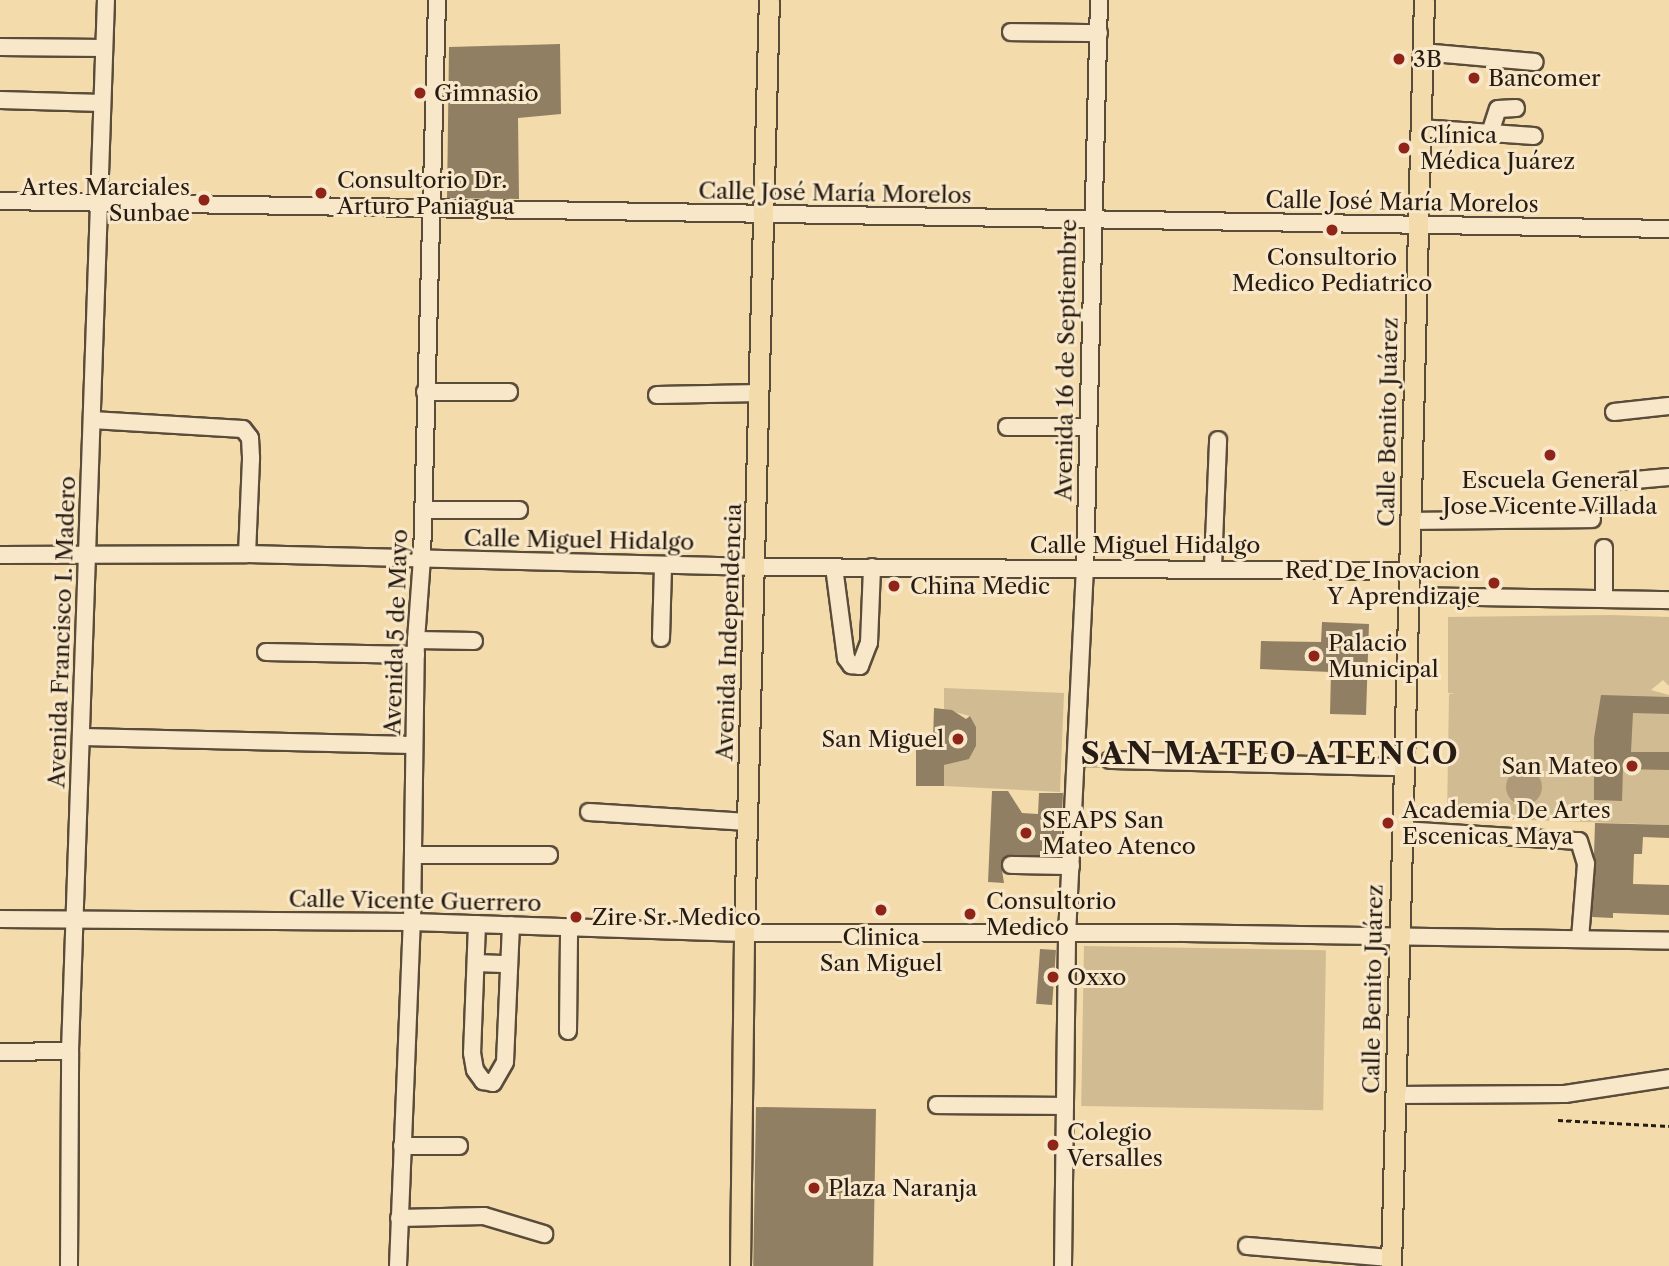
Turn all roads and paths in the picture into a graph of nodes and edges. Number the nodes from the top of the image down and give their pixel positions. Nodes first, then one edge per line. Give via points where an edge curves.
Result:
1 (106, 0) edge
2 (437, 0) edge
3 (769, 0) edge
4 (1099, 0) edge
5 (1424, 0) edge
6 (1011, 32) dead end
7 (1099, 33) junction
8 (0, 47) edge
9 (104, 48) junction
10 (1422, 52) junction
11 (1535, 62) dead end
12 (0, 100) edge
13 (102, 103) junction
14 (1516, 107) dead end
15 (1420, 128) junction
16 (1490, 133) junction
17 (1534, 136) dead end
18 (0, 201) edge
19 (101, 201) junction
20 (433, 208) junction
21 (763, 213) junction
22 (1090, 223) junction
23 (1417, 226) junction
24 (1669, 229) edge
25 (425, 392) junction
26 (509, 392) dead end
27 (760, 393) junction
28 (657, 395) dead end
29 (1669, 406) edge
30 (1614, 412) dead end
31 (92, 420) junction
32 (1007, 427) dead end
33 (1087, 427) junction
34 (1218, 440) dead end
35 (1669, 477) edge
36 (1624, 481) dead end
37 (423, 510) junction
38 (519, 510) dead end
39 (1592, 519) dead end
40 (1410, 520) junction
41 (1604, 548) dead end
42 (247, 554) junction
43 (0, 555) edge
44 (90, 555) junction
45 (422, 559) junction
46 (663, 565) junction
47 (757, 567) junction
48 (834, 568) junction
49 (872, 568) junction
50 (1085, 568) junction
51 (1213, 568) junction
52 (1409, 571) junction
53 (1409, 596) junction
54 (1604, 599) junction
55 (1669, 600) edge
56 (661, 638) dead end
57 (474, 641) dead end
58 (416, 648) junction
59 (266, 652) dead end
60 (81, 737) junction
61 (414, 745) junction
62 (1110, 760) tunnel mouth
63 (1404, 767) junction
64 (589, 812) dead end
65 (748, 822) junction
66 (1402, 830) junction
67 (413, 855) junction
68 (549, 855) dead end
69 (1011, 865) dead end
70 (1071, 866) junction
71 (76, 918) junction
72 (0, 919) edge
73 (412, 922) junction
74 (477, 924) junction
75 (511, 925) junction
76 (569, 927) junction
77 (744, 933) junction
78 (1068, 935) junction
79 (1399, 937) junction
80 (1580, 937) junction
81 (1669, 941) edge
82 (476, 963) junction
83 (509, 964) junction
84 (568, 1031) dead end
85 (70, 1051) junction
86 (0, 1052) edge
87 (1669, 1078) edge
88 (1395, 1095) junction
89 (937, 1105) dead end
90 (1065, 1106) junction
91 (1558, 1120) dead end
92 (1669, 1126) edge
93 (402, 1146) junction
94 (459, 1146) dead end
95 (399, 1218) junction
96 (544, 1234) dead end
97 (1247, 1246) dead end
98 (1391, 1262) edge
99 (69, 1266) edge
100 (398, 1266) edge
101 (740, 1266) edge
102 (1063, 1266) edge

1 - 9 street, Avenida Francisco I. Madero
2 - 20 street, Avenida 5 de Mayo
3 - 21 main road, Avenida Independencia
4 - 7 street, Avenida 16 de Septiembre
5 - 10 main road, Calle Benito Juárez
6 - 7 street
7 - 22 street, Avenida 16 de Septiembre
8 - 9 street
9 - 13 street, Avenida Francisco I. Madero
10 - 11 street
10 - 15 main road, Calle Benito Juárez
12 - 13 street
13 - 19 street, Avenida Francisco I. Madero
14 - 16 street via 1498,109
15 - 16 street
15 - 23 main road, Calle Benito Juárez
16 - 17 street
18 - 19 street, Calle José María Morelos
19 - 20 street, Calle José María Morelos
19 - 31 street, Avenida Francisco I. Madero
20 - 21 street, Calle José María Morelos
20 - 25 street, Avenida 5 de Mayo
21 - 22 street, Calle José María Morelos
21 - 27 main road, Avenida Independencia
22 - 23 street, Calle José María Morelos
22 - 33 street, Avenida 16 de Septiembre
23 - 24 street, Calle José María Morelos
23 - 40 main road, Calle Benito Juárez
25 - 26 street
25 - 37 street, Avenida 5 de Mayo
27 - 28 street
27 - 47 main road, Avenida Independencia
29 - 30 street
31 - 42 street via 243,429 250,438 251,459
31 - 44 street, Avenida Francisco I. Madero
32 - 33 street
33 - 50 street, Avenida 16 de Septiembre
34 - 51 street
35 - 36 street
37 - 38 street
37 - 45 street, Avenida 5 de Mayo
39 - 40 street
40 - 52 main road, Calle Benito Juárez
41 - 54 street
42 - 44 street, Calle Miguel Hidalgo
42 - 45 street, Calle Miguel Hidalgo
43 - 44 street, Calle Miguel Hidalgo
44 - 60 street, Avenida Francisco I. Madero
45 - 46 street, Calle Miguel Hidalgo
45 - 58 street, Avenida 5 de Mayo
46 - 47 street, Calle Miguel Hidalgo
46 - 56 street
47 - 48 street, Calle Miguel Hidalgo
47 - 65 main road, Avenida Independencia
48 - 49 street, Calle Miguel Hidalgo
48 - 49 street via 850,666 860,666 869,643
49 - 50 street, Calle Miguel Hidalgo
50 - 51 street, Calle Miguel Hidalgo
50 - 70 street, Avenida 16 de Septiembre via 1080,760
51 - 52 street, Calle Miguel Hidalgo
52 - 53 main road, Calle Benito Juárez
53 - 54 street
53 - 63 main road, Calle Benito Juárez
54 - 55 street
57 - 58 street
58 - 59 street
58 - 61 street, Avenida 5 de Mayo
60 - 61 street
60 - 71 street, Avenida Francisco I. Madero
61 - 67 street, Avenida 5 de Mayo
62 - 63 street
63 - 66 main road, Calle Benito Juárez
64 - 65 street
65 - 77 main road, Avenida Independencia
66 - 79 main road, Calle Benito Juárez
66 - 80 street via 1579,841 1586,864
67 - 68 street
67 - 73 street, Avenida 5 de Mayo
69 - 70 street
70 - 78 street, Avenida 16 de Septiembre
71 - 72 street, Calle Vicente Guerrero
71 - 73 street, Calle Vicente Guerrero
71 - 85 street, Avenida Francisco I. Madero
73 - 74 street, Calle Vicente Guerrero
73 - 93 street, Avenida 5 de Mayo
74 - 75 street, Calle Vicente Guerrero
74 - 82 street
75 - 76 street, Calle Vicente Guerrero
75 - 83 street
76 - 77 street, Calle Vicente Guerrero
76 - 84 street
77 - 78 street, Calle Vicente Guerrero
77 - 101 main road, Avenida Independencia
78 - 79 street, Calle Vicente Guerrero
78 - 90 street, Avenida 16 de Septiembre
79 - 80 street, Calle Vicente Guerrero
79 - 88 main road, Calle Benito Juárez
80 - 81 street, Calle Vicente Guerrero
82 - 83 street
82 - 83 street via 472,1053 475,1070 483,1081 493,1083 505,1062
85 - 86 street
85 - 99 street, Avenida Francisco I. Madero
87 - 88 street via 1565,1094
88 - 98 main road, Calle Benito Juárez
89 - 90 street
90 - 102 street, Avenida 16 de Septiembre
91 - 92 path
93 - 94 street
93 - 95 street, Avenida 5 de Mayo
95 - 96 street via 499,1217
95 - 100 street, Avenida 5 de Mayo
97 - 98 street

